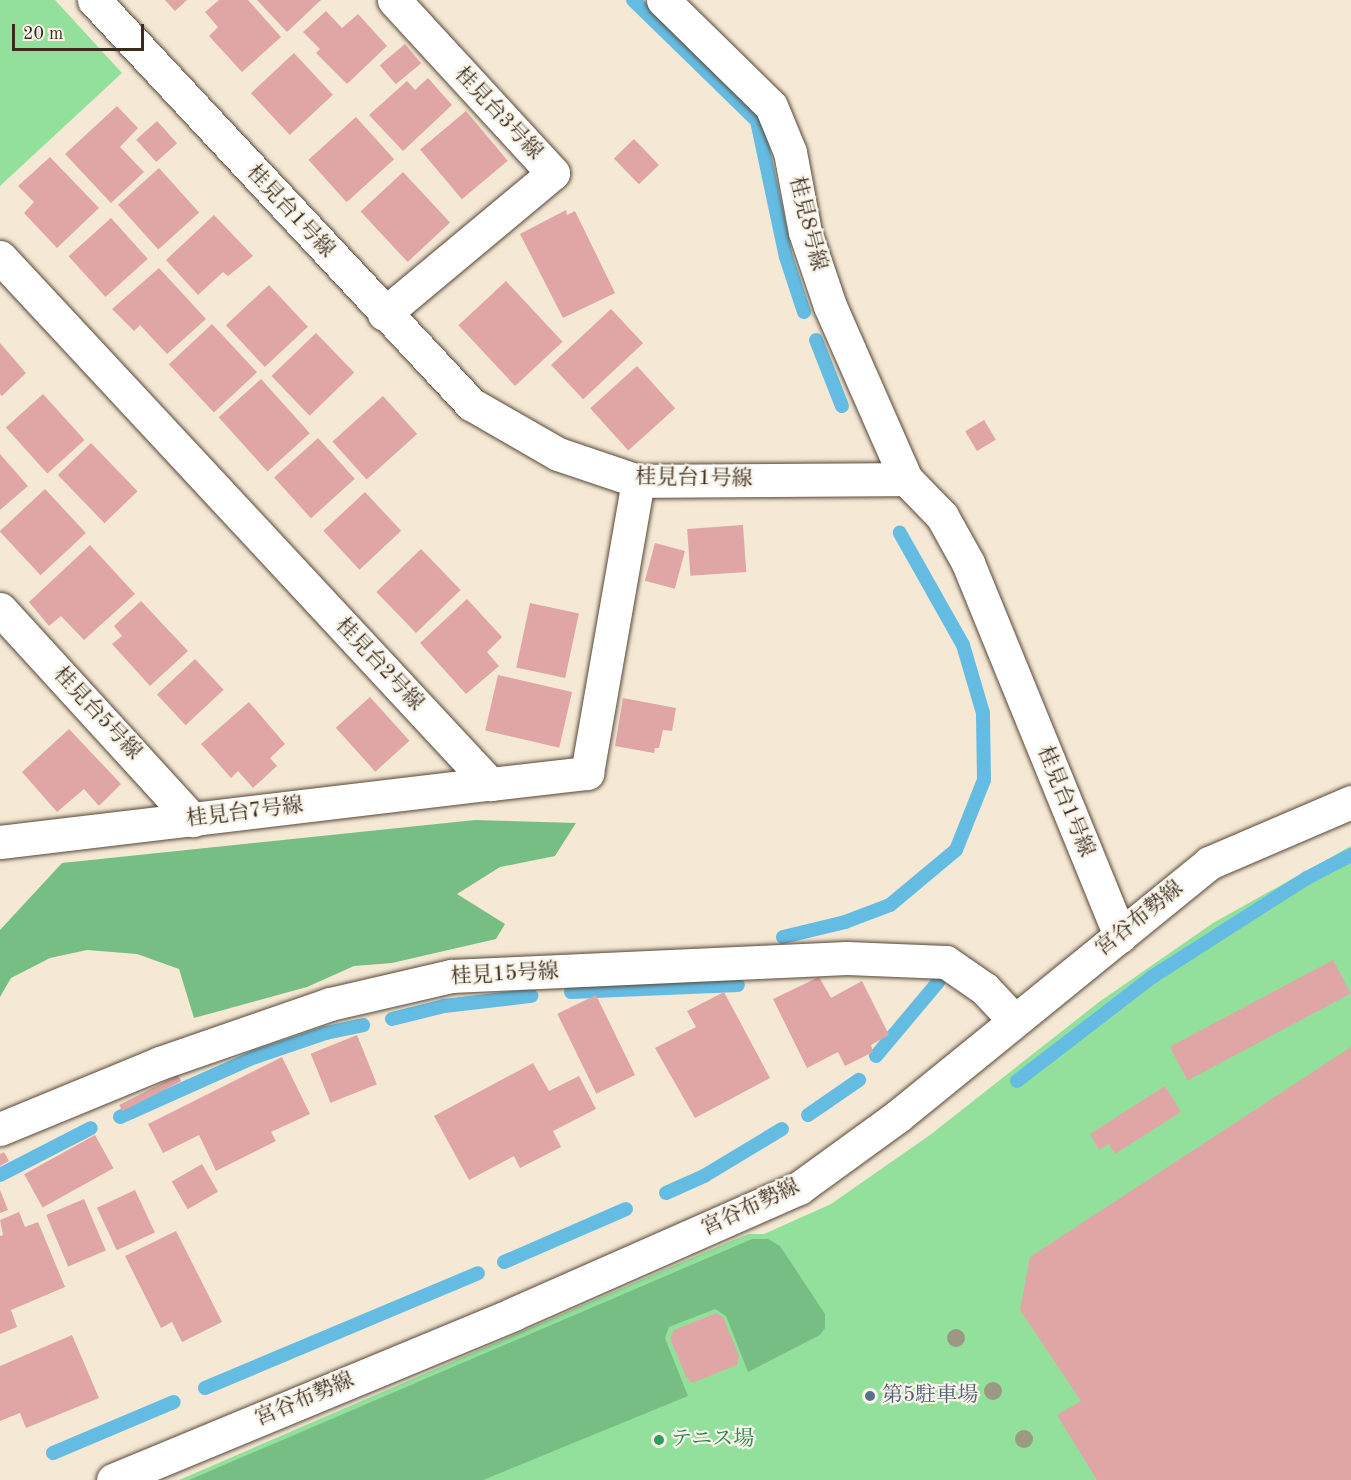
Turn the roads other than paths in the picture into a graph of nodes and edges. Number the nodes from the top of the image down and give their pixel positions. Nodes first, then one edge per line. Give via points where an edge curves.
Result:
1 (94, 0) edge
2 (394, 0) edge
3 (663, 0) edge
4 (0, 257) edge
5 (384, 314) junction
6 (906, 479) junction
7 (638, 482) junction
8 (0, 609) edge
9 (490, 784) junction
10 (1351, 802) edge
11 (193, 819) junction
12 (0, 842) edge
13 (1120, 936) junction
14 (1014, 1020) junction
15 (0, 1129) edge
16 (114, 1480) edge

1 - 5 street, 桂見台1号線
2 - 5 street, 桂見台3号線 via 553,173
3 - 6 street, 桂見8号線 via 771,106 790,152 805,232 830,306
4 - 9 street, 桂見台2号線
5 - 7 street, 桂見台1号線 via 471,404 558,454
6 - 7 street, 桂見台1号線
6 - 13 street, 桂見台1号線 via 942,516 968,563
7 - 9 street via 587,772
8 - 11 street, 桂見台5号線
9 - 11 street, 桂見台7号線
10 - 13 street, 宮谷布勢線 via 1209,863
11 - 12 street, 桂見台7号線
13 - 14 street, 宮谷布勢線
14 - 15 street, 桂見15号線 via 985,989 946,962 847,958 452,976 330,1004 160,1063
14 - 16 street, 宮谷布勢線 via 898,1116 799,1188 513,1314

